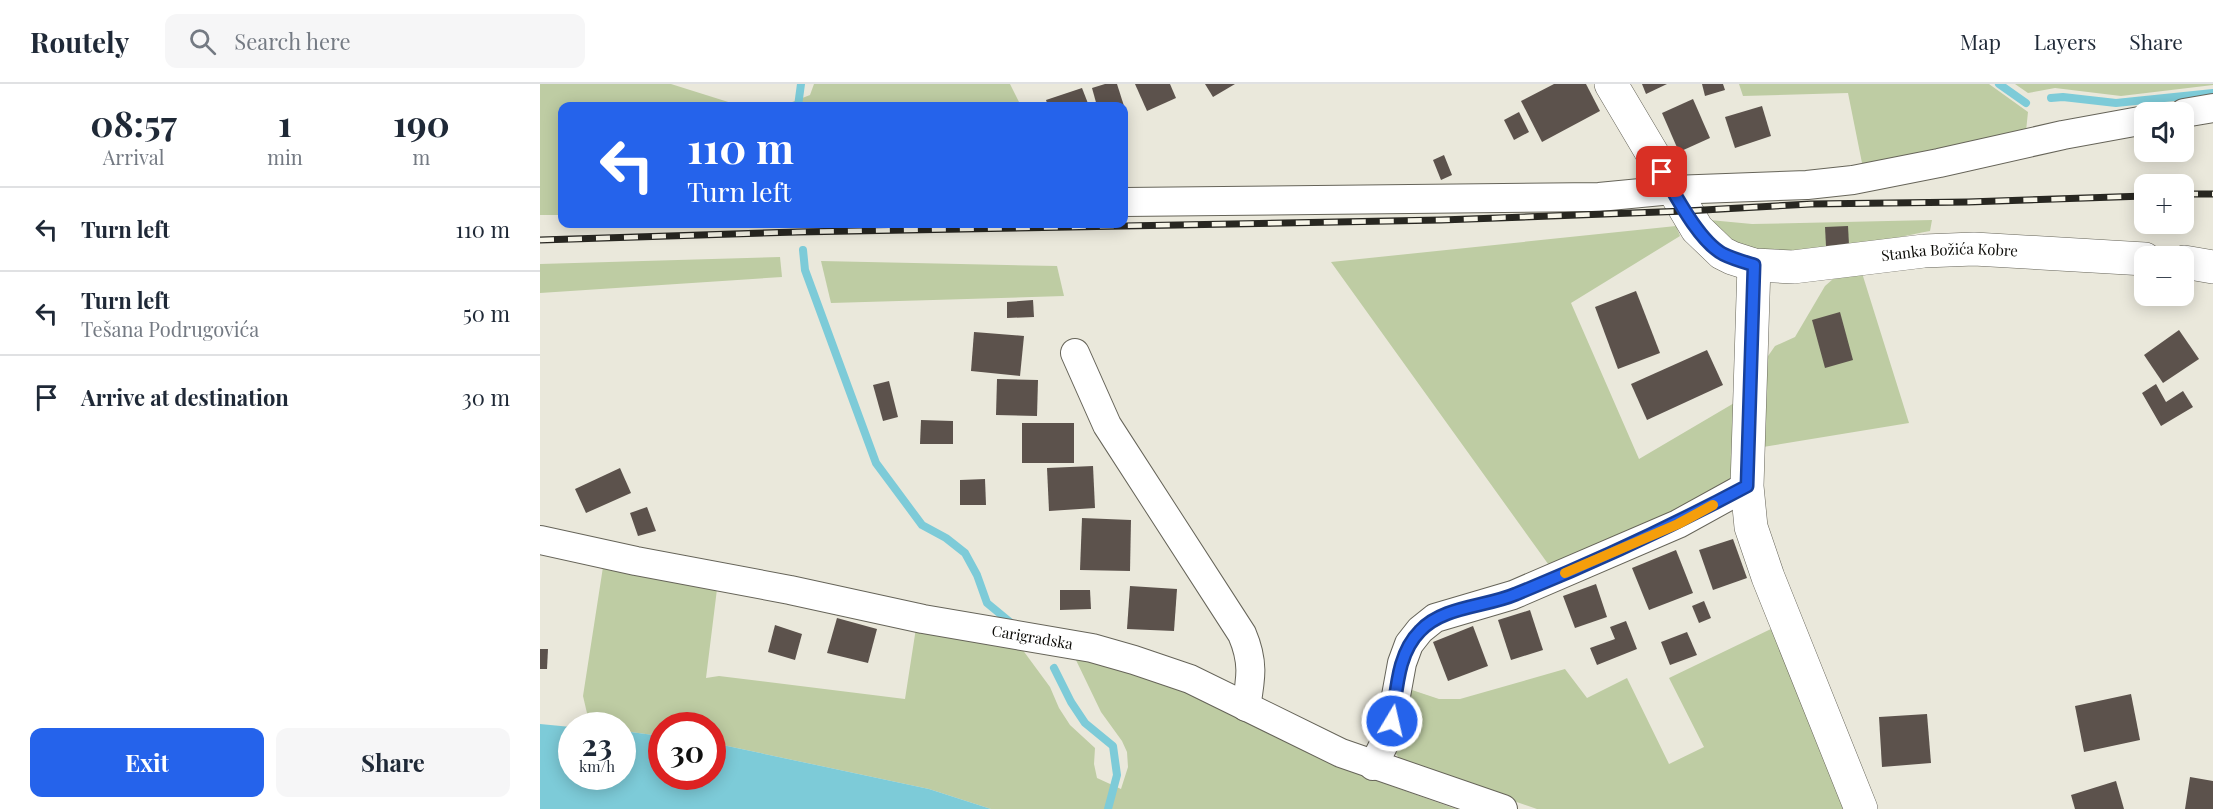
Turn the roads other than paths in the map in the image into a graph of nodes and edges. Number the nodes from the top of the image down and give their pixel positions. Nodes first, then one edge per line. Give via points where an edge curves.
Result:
1 (1611, 84) edge
2 (2213, 108) edge
3 (2194, 111) edge
4 (2134, 122) edge
5 (1672, 190) junction
6 (1128, 202) edge
7 (2134, 258) edge
8 (2194, 264) edge
9 (1754, 265) junction
10 (2213, 267) edge
11 (1075, 353) dead end
12 (1747, 486) junction
13 (540, 540) edge
14 (1246, 707) junction
15 (1373, 766) junction
16 (1503, 809) edge
17 (1861, 809) edge

1 - 5 street, Stanka Božića Kobre
2 - 3 street
4 - 5 street via 1853,180
5 - 6 street via 1599,197
5 - 9 street, Stanka Božića Kobre via 1709,243 1722,253
7 - 9 street, Stanka Božića Kobre via 1974,249 1793,267
8 - 10 street
9 - 12 street
11 - 14 street via 1107,425 1242,634 1250,651 1252,672
12 - 15 street via 1678,524 1513,595 1435,618 1420,630 1405,653 1389,734
12 - 17 street via 1751,527 1768,577
13 - 14 street, Carigradska via 922,619 1092,648 1190,679
14 - 15 street, Carigradska
15 - 16 street, Carigradska

